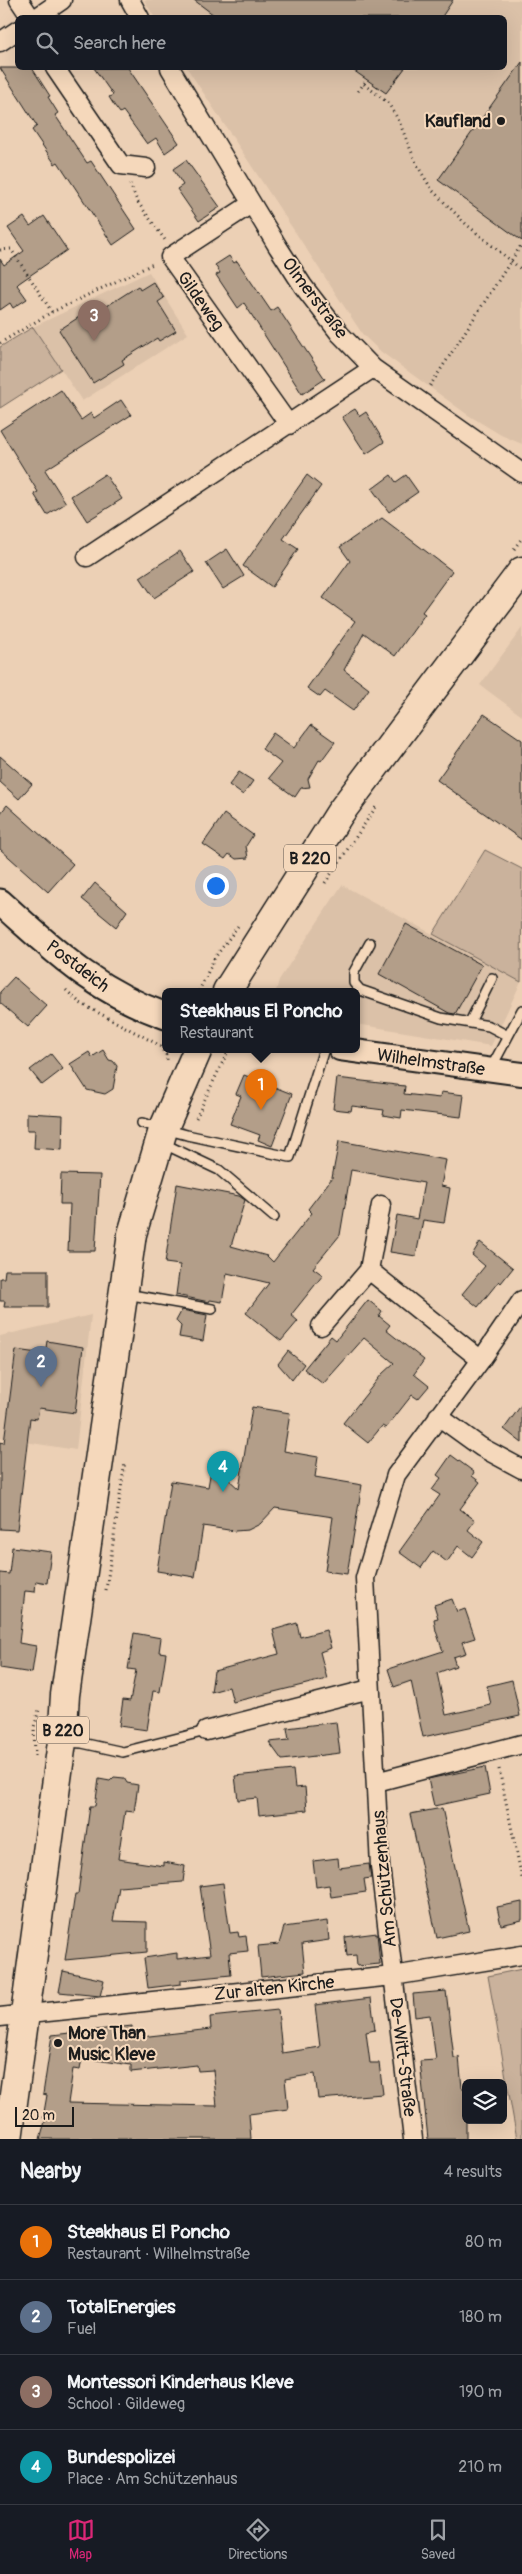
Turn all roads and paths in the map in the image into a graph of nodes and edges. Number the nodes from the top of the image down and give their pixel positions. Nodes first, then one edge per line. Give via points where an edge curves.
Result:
1 (19, 0) edge
2 (62, 0) edge
3 (130, 0) edge
4 (29, 15) edge
5 (40, 15) edge
6 (138, 15) edge
7 (15, 32) edge
8 (0, 42) edge
9 (56, 70) edge
10 (171, 70) edge
11 (367, 80) dead end
12 (364, 84) junction
13 (358, 91) dead end
14 (121, 165) junction
15 (146, 168) dead end
16 (251, 204) junction
17 (522, 244) edge
18 (0, 250) edge
19 (170, 257) junction
20 (510, 261) junction
21 (522, 270) edge
22 (52, 312) junction
23 (0, 343) edge
24 (373, 368) junction
25 (420, 401) junction
26 (290, 425) junction
27 (522, 473) edge
28 (87, 557) dead end
29 (522, 571) edge
30 (379, 803) dead end
31 (320, 892) dead end
32 (4, 912) edge
33 (370, 943) dead end
34 (492, 978) dead end
35 (230, 988) edge
36 (358, 988) edge
37 (360, 990) edge
38 (522, 1010) edge
39 (162, 1014) edge
40 (470, 1022) junction
41 (508, 1036) junction
42 (360, 1052) edge
43 (196, 1053) edge
44 (227, 1053) edge
45 (323, 1053) edge
46 (490, 1070) junction
47 (522, 1074) edge
48 (163, 1133) junction
49 (381, 1205) dead end
50 (274, 1217) dead end
51 (368, 1270) junction
52 (124, 1294) junction
53 (522, 1300) edge
54 (212, 1308) dead end
55 (321, 1326) dead end
56 (481, 1360) junction
57 (438, 1416) junction
58 (126, 1453) dead end
59 (522, 1469) edge
60 (104, 1600) dead end
61 (370, 1689) junction
62 (206, 1731) joint
63 (62, 1742) junction
64 (522, 1744) edge
65 (496, 1750) junction
66 (376, 1782) junction
67 (522, 1878) edge
68 (522, 1954) edge
69 (393, 1976) junction
70 (13, 2015) edge
71 (8, 2139) edge
72 (413, 2139) edge

1 - 4 street
2 - 5 street
3 - 6 street
7 - 8 street
9 - 14 street
10 - 16 street, Olmerstraße
11 - 12 path
12 - 13 path
12 - 20 path via 388,103 432,190
14 - 15 street
14 - 19 path via 137,201 167,243
16 - 19 street, Gildeweg
16 - 24 street, Olmerstraße via 303,286 340,334
17 - 20 path
18 - 22 path via 11,249
19 - 22 path
19 - 26 street, Gildeweg
20 - 21 path
20 - 25 path
22 - 23 path
24 - 25 street, Olmerstraße
24 - 26 street
25 - 27 street, Olmerstraße
26 - 28 street
29 - 35 main road, B 220 via 340,812
30 - 31 path
32 - 39 main road, Postdeich via 109,991
33 - 36 lane via 354,972 354,983
34 - 40 lane
37 - 40 lane via 414,1010
38 - 41 lane
40 - 41 lane via 489,1026
41 - 46 lane
42 - 46 street, Wilhelmstraße
43 - 48 main road, B 220
44 - 48 path via 210,1091
45 - 48 lane via 290,1157
46 - 47 street, Wilhelmstraße
48 - 50 lane via 219,1170
48 - 52 main road, B 220 via 132,1234
49 - 51 street
51 - 55 street
51 - 56 street
52 - 54 lane
52 - 63 main road, B 220 via 65,1695
53 - 56 street, Am Schützenhaus
56 - 57 street, Am Schützenhaus
57 - 59 street via 481,1447
57 - 61 street, Am Schützenhaus via 396,1475 365,1578
58 - 60 path
61 - 62 street
61 - 66 street, Am Schützenhaus
62 - 63 lane via 123,1752 82,1742
63 - 70 main road, B 220
64 - 65 street
65 - 66 street
65 - 67 path
66 - 69 street, Am Schützenhaus via 380,1866
68 - 69 street, Zur alten Kirche
69 - 70 street, Zur alten Kirche
69 - 72 street, De-Witt-Straße
70 - 71 main road, B 220

